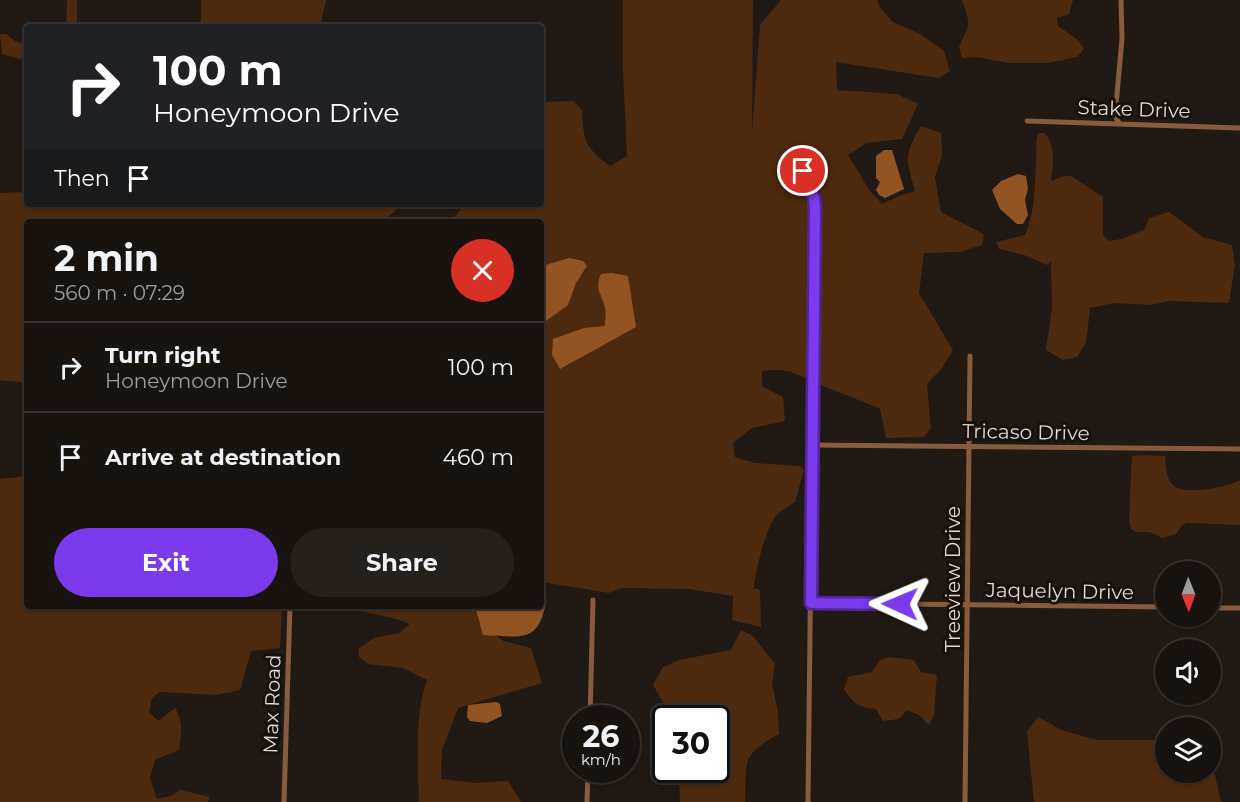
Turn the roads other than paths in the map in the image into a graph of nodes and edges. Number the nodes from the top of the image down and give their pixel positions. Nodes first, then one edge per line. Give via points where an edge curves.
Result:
1 (1120, 0) edge
2 (1027, 121) dead end
3 (1119, 123) junction
4 (1240, 128) edge
5 (803, 171) dead end
6 (970, 356) dead end
7 (812, 444) junction
8 (969, 446) junction
9 (1240, 450) edge
10 (593, 600) dead end
11 (811, 603) junction
12 (967, 605) junction
13 (1155, 607) edge
14 (1221, 608) edge
15 (1240, 608) edge
16 (290, 609) edge
17 (590, 705) edge
18 (588, 783) edge
19 (284, 802) edge
20 (587, 802) edge
21 (808, 802) edge
22 (965, 802) edge

1 - 3 street via 1122,39 1115,116
2 - 3 street, Stake Drive
3 - 4 street, Stake Drive
5 - 7 street via 815,207
6 - 8 street, Treeview Drive
7 - 8 street, Tricaso Drive
7 - 11 street
8 - 9 street, Tricaso Drive
8 - 12 street, Treeview Drive
10 - 17 street
11 - 12 street, Jaquelyn Drive
11 - 21 street
12 - 13 street, Jaquelyn Drive
12 - 22 street, Treeview Drive
14 - 15 street
16 - 19 street, Max Road
18 - 20 street

